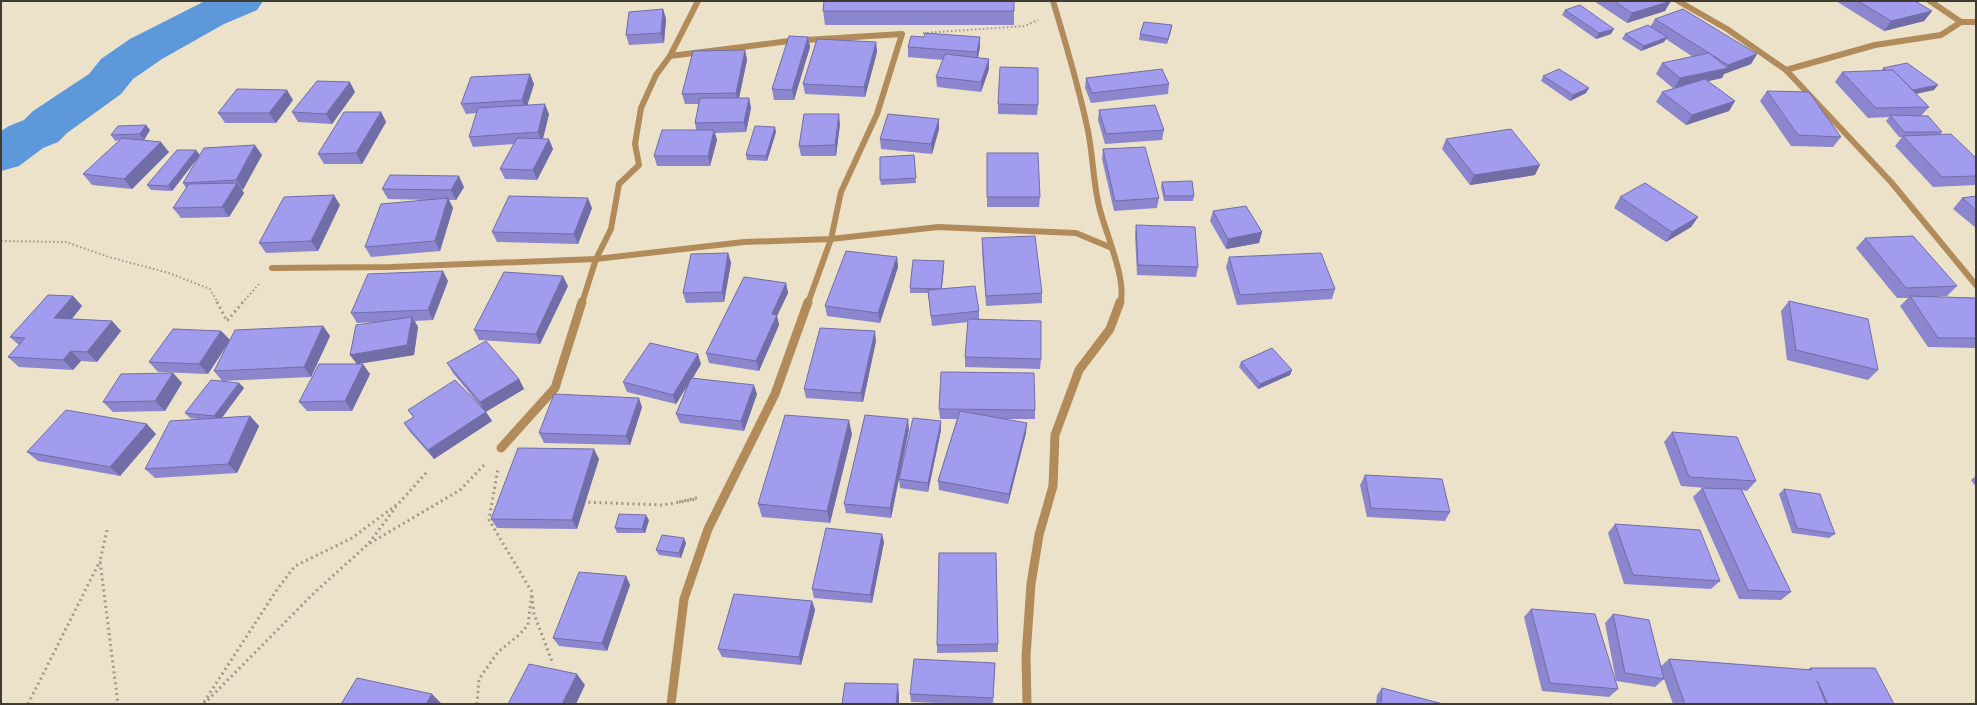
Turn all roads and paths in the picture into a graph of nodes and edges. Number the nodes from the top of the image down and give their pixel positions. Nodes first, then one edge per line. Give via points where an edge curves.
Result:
1 (698, 1) edge
2 (1053, 1) edge
3 (1678, 1) edge
4 (1930, 1) edge
5 (1057, 11) junction
6 (1961, 22) junction
7 (1976, 22) edge
8 (902, 34) junction
9 (670, 56) junction
10 (1786, 70) junction
11 (831, 238) junction
12 (1, 241) edge
13 (1112, 248) junction
14 (596, 259) junction
15 (272, 268) joint
16 (1976, 285) edge
17 (501, 448) junction
18 (427, 472) dead end
19 (703, 498) dead end
20 (576, 502) edge
21 (399, 503) junction
22 (107, 530) dead end
23 (367, 545) junction
24 (100, 561) junction
25 (532, 592) junction
26 (553, 664) dead end
27 (28, 704) edge
28 (118, 704) edge
29 (204, 704) edge
30 (477, 704) edge
31 (671, 704) edge
32 (1027, 704) edge

1 - 9 street
2 - 5 street
3 - 10 street via 1728,29
4 - 6 street
5 - 8 path via 1025,26
5 - 13 street via 1079,90 1099,206
6 - 7 street
6 - 10 street via 1941,35 1874,45
8 - 9 street via 789,40
8 - 11 street via 877,114 841,192
9 - 14 street via 656,75 641,108 636,144 639,166 619,184 610,229
10 - 16 street via 1891,182
11 - 13 street via 938,227 999,229 1076,232
11 - 14 street via 744,242
11 - 31 street via 775,394 708,529 684,599
12 - 15 path via 66,242 169,273 210,289 227,321
13 - 32 street via 1122,298 1110,328 1078,370 1055,435 1053,486 1039,535 1031,584 1026,656
14 - 15 street via 391,267
14 - 17 street via 555,388
17 - 23 path via 460,490
17 - 25 path via 488,520
18 - 21 path
19 - 20 path via 663,505
21 - 23 path
21 - 29 path via 352,538 295,566 276,591
22 - 24 path
23 - 29 path via 314,593
24 - 27 path
24 - 28 path
25 - 26 path via 534,614
25 - 30 path via 528,625 498,652 479,679

